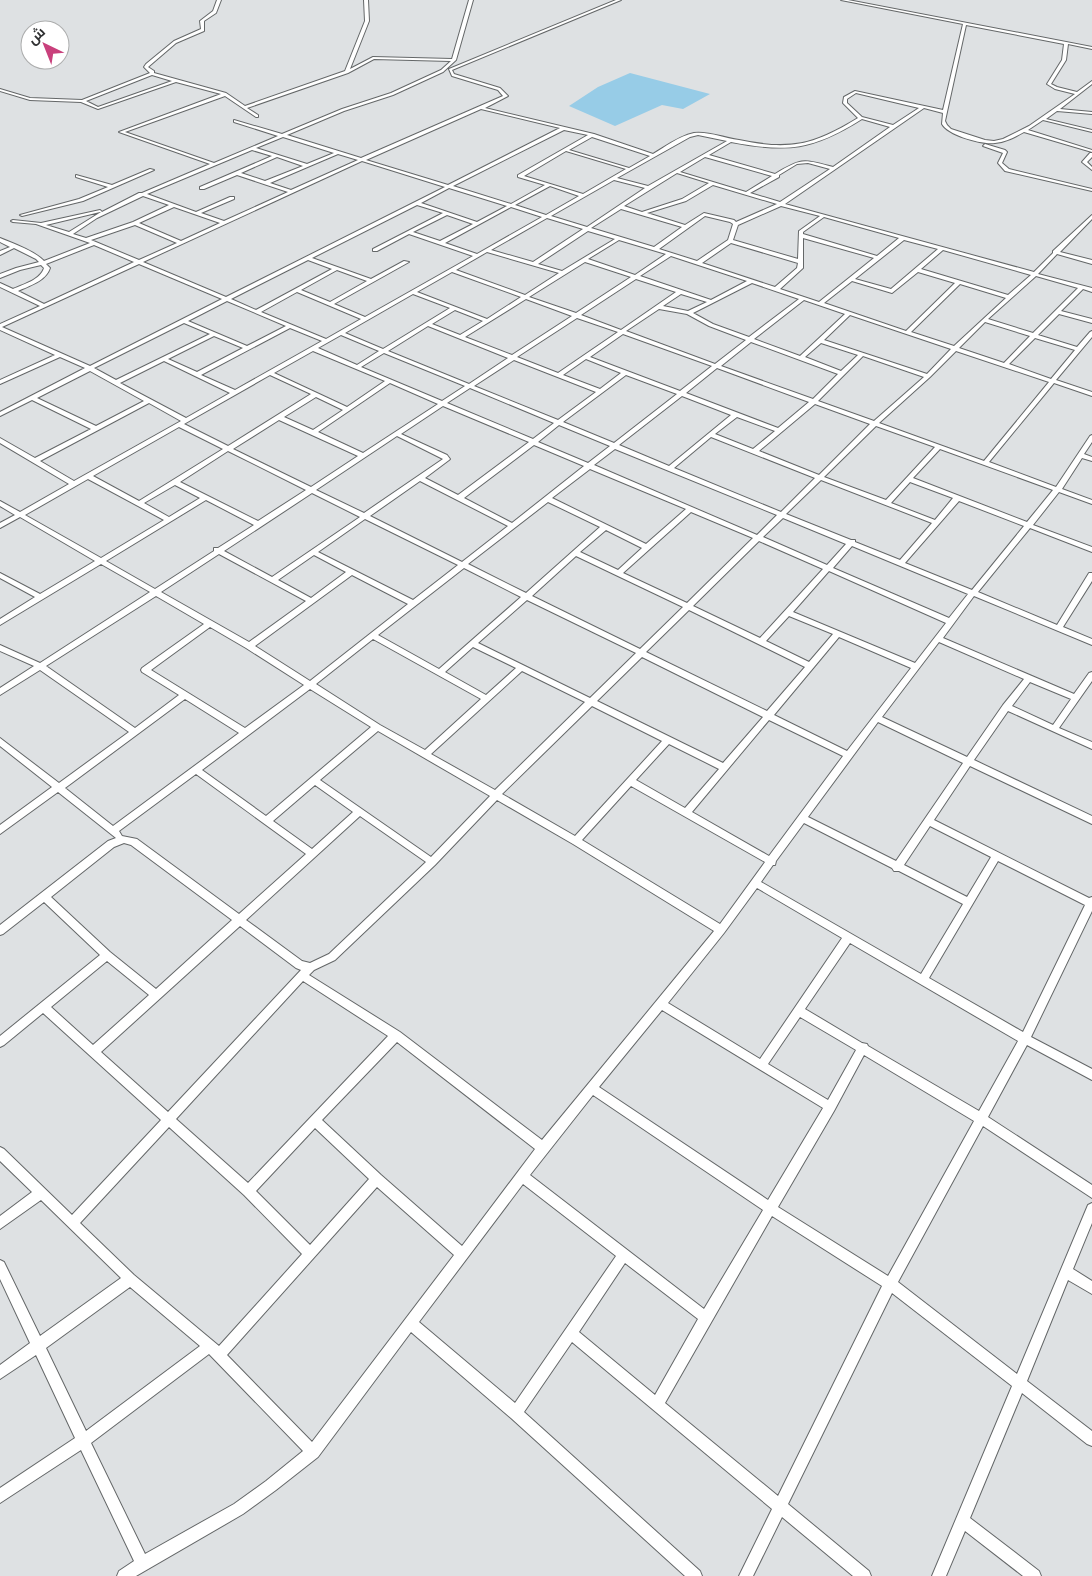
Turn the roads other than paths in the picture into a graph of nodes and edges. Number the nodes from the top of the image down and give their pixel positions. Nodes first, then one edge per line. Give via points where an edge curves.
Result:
1 (219, 0) edge
2 (366, 0) edge
3 (471, 0) edge
4 (619, 0) edge
5 (843, 0) edge
6 (965, 23) junction
7 (1066, 43) junction
8 (1092, 48) edge
9 (454, 60) junction
10 (346, 72) junction
11 (152, 74) junction
12 (178, 80) junction
13 (1092, 82) edge
14 (0, 90) edge
15 (1078, 93) junction
16 (225, 94) junction
17 (82, 102) junction
18 (245, 106) junction
19 (923, 107) junction
20 (480, 108) junction
21 (1058, 110) junction
22 (945, 112) junction
23 (1092, 112) edge
24 (257, 116) dead end
25 (861, 118) junction
26 (1043, 119) junction
27 (235, 121) dead end
28 (894, 126) junction
29 (564, 128) junction
30 (1022, 130) junction
31 (1092, 131) edge
32 (282, 135) junction
33 (592, 135) junction
34 (731, 140) junction
35 (987, 141) junction
36 (251, 148) junction
37 (566, 150) junction
38 (337, 152) junction
39 (1092, 153) edge
40 (704, 155) junction
41 (276, 156) junction
42 (654, 156) junction
43 (361, 160) junction
44 (213, 164) junction
45 (306, 165) junction
46 (832, 168) junction
47 (629, 169) junction
48 (1092, 169) edge
49 (152, 170) dead end
50 (677, 172) junction
51 (237, 173) junction
52 (78, 176) dead end
53 (520, 176) junction
54 (777, 176) junction
55 (612, 178) junction
56 (713, 182) junction
57 (265, 183) junction
58 (112, 187) junction
59 (202, 188) dead end
60 (447, 188) junction
61 (649, 188) junction
62 (1092, 190) edge
63 (292, 192) junction
64 (747, 193) junction
65 (142, 194) junction
66 (582, 195) junction
67 (232, 198) dead end
68 (416, 204) junction
69 (781, 204) junction
70 (174, 205) junction
71 (621, 206) junction
72 (510, 207) junction
73 (108, 210) junction
74 (197, 213) junction
75 (447, 213) junction
76 (642, 213) junction
77 (22, 215) dead end
78 (823, 216) junction
79 (1092, 216) edge
80 (544, 217) junction
81 (13, 221) dead end
82 (135, 223) junction
83 (224, 223) junction
84 (41, 224) junction
85 (478, 224) junction
86 (736, 224) junction
87 (686, 227) junction
88 (586, 229) junction
89 (410, 233) junction
90 (70, 234) junction
91 (800, 235) junction
92 (619, 238) junction
93 (902, 238) junction
94 (0, 240) edge
95 (86, 240) junction
96 (730, 241) junction
97 (181, 243) junction
98 (93, 244) junction
99 (441, 244) junction
100 (15, 246) junction
101 (655, 249) junction
102 (941, 249) junction
103 (375, 250) dead end
104 (486, 250) junction
105 (1055, 252) junction
106 (0, 253) edge
107 (670, 254) junction
108 (476, 255) junction
109 (308, 258) junction
110 (878, 258) junction
111 (585, 260) junction
112 (406, 262) dead end
113 (801, 262) junction
114 (1092, 262) edge
115 (44, 263) junction
116 (698, 263) junction
117 (137, 264) junction
118 (534, 264) junction
119 (337, 268) junction
120 (451, 270) junction
121 (918, 270) junction
122 (563, 273) junction
123 (1035, 274) junction
124 (0, 276) edge
125 (633, 277) junction
126 (852, 279) junction
127 (371, 281) junction
128 (752, 282) junction
129 (959, 282) junction
130 (0, 285) edge
131 (1082, 287) junction
132 (776, 289) junction
133 (297, 290) junction
134 (1092, 290) edge
135 (14, 291) junction
136 (413, 292) junction
137 (680, 292) junction
138 (1009, 297) junction
139 (525, 298) junction
140 (803, 298) junction
141 (224, 300) junction
142 (712, 302) junction
143 (330, 304) junction
144 (820, 304) junction
145 (44, 306) junction
146 (659, 307) junction
147 (455, 308) junction
148 (256, 312) junction
149 (1059, 312) junction
150 (689, 313) junction
151 (848, 314) junction
152 (576, 315) junction
153 (366, 319) junction
154 (984, 320) junction
155 (184, 321) junction
156 (488, 321) junction
157 (1092, 321) edge
158 (427, 324) junction
159 (290, 326) junction
160 (0, 327) edge
161 (623, 332) junction
162 (340, 333) junction
163 (907, 333) junction
164 (1092, 333) edge
165 (214, 334) junction
166 (1035, 336) junction
167 (461, 338) junction
168 (751, 340) junction
169 (326, 341) junction
170 (822, 341) junction
171 (247, 348) junction
172 (312, 348) junction
173 (956, 348) junction
174 (1077, 349) junction
175 (383, 351) junction
176 (862, 354) junction
177 (60, 355) junction
178 (511, 357) junction
179 (585, 358) junction
180 (801, 358) junction
181 (164, 359) junction
182 (1005, 365) junction
183 (357, 367) junction
184 (89, 368) junction
185 (716, 368) junction
186 (842, 372) junction
187 (270, 373) junction
188 (625, 373) junction
189 (198, 374) junction
190 (559, 375) junction
191 (928, 376) junction
192 (2, 379) edge
193 (390, 381) junction
194 (1053, 381) junction
195 (116, 383) junction
196 (470, 385) junction
197 (600, 391) junction
198 (235, 393) junction
199 (316, 394) junction
200 (682, 394) junction
201 (1092, 394) edge
202 (33, 398) junction
203 (148, 401) junction
204 (813, 402) junction
205 (442, 403) junction
206 (347, 409) junction
207 (0, 414) edge
208 (736, 414) junction
209 (279, 417) junction
210 (558, 422) junction
211 (183, 423) junction
212 (874, 424) junction
213 (96, 429) junction
214 (780, 431) junction
215 (314, 432) junction
216 (397, 434) junction
217 (711, 435) junction
218 (1092, 437) edge
219 (1, 442) edge
220 (533, 442) junction
221 (618, 446) junction
222 (939, 447) junction
223 (229, 448) junction
224 (755, 452) junction
225 (1080, 455) junction
226 (364, 456) junction
227 (1092, 460) edge
228 (35, 461) junction
229 (985, 463) junction
230 (590, 467) junction
231 (671, 468) junction
232 (87, 476) junction
233 (420, 478) junction
234 (820, 478) junction
235 (909, 479) junction
236 (175, 482) junction
237 (74, 484) junction
238 (312, 488) junction
239 (1058, 489) junction
240 (958, 497) junction
241 (206, 498) junction
242 (459, 498) junction
243 (548, 500) junction
244 (1092, 502) edge
245 (0, 503) edge
246 (138, 504) junction
247 (887, 504) junction
248 (690, 509) junction
249 (782, 514) junction
250 (20, 515) junction
251 (366, 516) junction
252 (168, 519) junction
253 (935, 522) junction
254 (258, 524) junction
255 (1030, 525) junction
256 (0, 526) edge
257 (513, 526) junction
258 (605, 527) junction
259 (759, 538) junction
260 (852, 542) junction
261 (648, 548) junction
262 (217, 550) junction
263 (1092, 550) edge
264 (314, 552) junction
265 (576, 554) junction
266 (101, 560) junction
267 (902, 562) junction
268 (464, 564) junction
269 (829, 568) junction
270 (351, 572) junction
271 (619, 573) junction
272 (1092, 575) edge
273 (1, 577) edge
274 (273, 580) junction
275 (1089, 586) edge
276 (156, 592) junction
277 (973, 593) junction
278 (527, 596) junction
279 (40, 597) junction
280 (311, 601) junction
281 (413, 603) junction
282 (689, 606) junction
283 (787, 612) junction
284 (0, 622) edge
285 (951, 622) junction
286 (209, 624) junction
287 (1059, 628) junction
288 (838, 633) junction
289 (372, 635) junction
290 (938, 639) junction
291 (761, 642) junction
292 (1092, 642) edge
293 (474, 644) junction
294 (249, 646) junction
295 (0, 648) edge
296 (641, 651) junction
297 (40, 666) junction
298 (811, 666) junction
299 (916, 667) junction
300 (521, 668) junction
301 (439, 673) junction
302 (1092, 675) edge
303 (1029, 678) junction
304 (311, 684) junction
305 (0, 692) edge
306 (184, 696) junction
307 (487, 698) junction
308 (1075, 698) junction
309 (591, 702) junction
310 (1006, 707) junction
311 (770, 716) junction
312 (877, 718) junction
313 (377, 727) junction
314 (1054, 729) junction
315 (135, 732) junction
316 (246, 733) junction
317 (668, 740) junction
318 (0, 741) edge
319 (1092, 746) edge
320 (426, 754) junction
321 (848, 755) junction
322 (968, 760) junction
323 (725, 768) junction
324 (196, 770) junction
325 (314, 780) junction
326 (630, 781) junction
327 (59, 787) junction
328 (496, 795) junction
329 (360, 811) junction
330 (687, 812) junction
331 (803, 818) junction
332 (1092, 820) edge
333 (266, 821) junction
334 (930, 822) junction
335 (0, 830) edge
336 (113, 831) junction
337 (124, 840) junction
338 (576, 841) junction
339 (311, 853) junction
340 (996, 856) junction
341 (432, 862) junction
342 (772, 862) junction
343 (897, 868) junction
344 (756, 883) junction
345 (44, 896) junction
346 (969, 903) junction
347 (1092, 903) edge
348 (239, 919) junction
349 (721, 930) junction
350 (0, 931) edge
351 (849, 936) junction
352 (108, 955) junction
353 (306, 972) junction
354 (923, 980) junction
355 (156, 995) junction
356 (660, 1004) junction
357 (44, 1007) junction
358 (798, 1011) junction
359 (396, 1035) junction
360 (1025, 1039) junction
361 (0, 1042) edge
362 (863, 1047) junction
363 (93, 1052) junction
364 (761, 1066) junction
365 (1092, 1075) edge
366 (593, 1089) junction
367 (830, 1107) junction
368 (168, 1117) junction
369 (980, 1118) junction
370 (315, 1121) junction
371 (543, 1148) junction
372 (0, 1153) edge
373 (523, 1177) junction
374 (377, 1179) junction
375 (248, 1191) junction
376 (1092, 1192) edge
377 (41, 1193) junction
378 (771, 1209) junction
379 (1092, 1210) edge
380 (0, 1223) edge
381 (72, 1223) junction
382 (311, 1254) junction
383 (463, 1256) junction
384 (623, 1256) junction
385 (0, 1266) edge
386 (1066, 1272) junction
387 (130, 1279) junction
388 (890, 1284) junction
389 (1092, 1288) edge
390 (705, 1317) junction
391 (411, 1324) junction
392 (571, 1332) junction
393 (39, 1346) junction
394 (214, 1350) junction
395 (0, 1373) edge
396 (1021, 1383) junction
397 (658, 1403) junction
398 (516, 1413) junction
399 (1092, 1439) edge
400 (83, 1441) junction
401 (313, 1452) junction
402 (0, 1496) edge
403 (780, 1506) junction
404 (962, 1520) junction
405 (142, 1563) junction
406 (124, 1576) edge
407 (695, 1576) edge
408 (746, 1576) edge
409 (864, 1576) edge
410 (939, 1576) edge
411 (1034, 1576) edge

1 - 11 street via 215,12 202,21 203,30 178,40 147,65
2 - 10 street via 367,22
3 - 9 street
4 - 20 street via 450,70 453,75 506,96
5 - 6 street
6 - 7 street
6 - 22 street
7 - 8 street
7 - 15 street via 1064,60 1049,84
9 - 10 street via 373,58
9 - 32 street via 442,71 392,94
10 - 18 street
11 - 12 street
11 - 17 street via 84,98
12 - 16 street
12 - 17 street via 98,108
13 - 15 street
14 - 17 street via 30,99
15 - 21 street
16 - 18 street
16 - 44 street via 121,132
18 - 24 street
19 - 22 street
19 - 25 street via 855,92 845,98 844,103
19 - 28 street
20 - 29 street
20 - 43 street
21 - 23 street
21 - 26 street
22 - 35 street via 942,123 947,128
25 - 28 street
25 - 34 street via 830,138 811,144 778,148
26 - 30 street
26 - 31 street
27 - 32 street
28 - 46 street
29 - 33 street
29 - 60 street
30 - 35 street via 999,141
30 - 39 street
32 - 36 street
32 - 38 street
33 - 37 street
33 - 42 street
34 - 40 street
34 - 42 street via 705,134 693,135
35 - 62 street via 982,144 1004,152 1000,163 1007,170
36 - 41 street
36 - 44 street
37 - 47 street
37 - 53 street
38 - 43 street
38 - 45 street
39 - 48 street via 1084,162
40 - 50 street
40 - 54 street
41 - 45 street
41 - 51 street
42 - 47 street
43 - 60 street
43 - 63 street
44 - 65 street
45 - 57 street
46 - 54 street via 799,162
46 - 69 street
47 - 55 street
49 - 58 street
50 - 56 street
50 - 61 street
51 - 57 street
51 - 59 street
52 - 58 street
53 - 66 street
53 - 72 street via 549,185
54 - 64 street
55 - 61 street
55 - 66 street
56 - 64 street
56 - 76 street via 684,200
57 - 63 street
58 - 77 street via 75,202
60 - 68 street
60 - 72 street
61 - 71 street
63 - 83 street
64 - 69 street
65 - 70 street
65 - 73 street
66 - 80 street
67 - 74 street
68 - 75 street
68 - 109 street
69 - 78 street
69 - 86 street
70 - 74 street
70 - 82 street
71 - 76 street
71 - 88 street
72 - 80 street
72 - 85 street
73 - 84 street
73 - 90 street
74 - 83 street
75 - 85 street
75 - 89 street
76 - 87 street
78 - 91 street via 804,227
78 - 93 street
79 - 105 street
80 - 88 street
80 - 104 street
81 - 84 street
82 - 95 street
82 - 97 street
83 - 97 street
84 - 90 street
85 - 99 street
86 - 87 street via 704,214
86 - 96 street
87 - 101 street
88 - 92 street
88 - 118 street
89 - 99 street
89 - 103 street
90 - 95 street
91 - 110 street
91 - 113 street
92 - 101 street
92 - 111 street
93 - 102 street
93 - 110 street
94 - 100 street
95 - 98 street
96 - 113 street
96 - 116 street
97 - 117 street
98 - 115 street
98 - 117 street
99 - 108 street
100 - 106 street
100 - 115 street
101 - 107 street
102 - 121 street
102 - 123 street
104 - 108 street
104 - 118 street
105 - 114 street
105 - 123 street
107 - 116 street
107 - 125 street
108 - 120 street
109 - 119 street
109 - 141 street
110 - 126 street
111 - 122 street
111 - 125 street
112 - 127 street
113 - 132 street via 796,272
115 - 124 street
115 - 135 street via 47,268 44,276
116 - 128 street
117 - 141 street
117 - 145 street
118 - 122 street
119 - 127 street
119 - 133 street
120 - 136 street
120 - 139 street
121 - 126 street via 892,291
121 - 129 street
122 - 139 street
123 - 131 street
123 - 138 street
125 - 137 street
125 - 152 street
126 - 144 street
127 - 143 street
128 - 132 street
128 - 142 street
129 - 138 street
129 - 163 street
130 - 135 street
131 - 134 street
131 - 149 street
132 - 140 street
133 - 143 street
133 - 148 street
135 - 145 street
136 - 147 street
136 - 153 street
137 - 142 street
137 - 146 street
138 - 154 street
139 - 152 street
139 - 156 street
140 - 144 street
140 - 168 street
141 - 148 street
141 - 155 street
142 - 150 street
143 - 153 street
144 - 151 street
145 - 160 street
146 - 150 street
146 - 161 street
147 - 156 street
147 - 158 street
148 - 159 street
149 - 157 street
149 - 166 street
150 - 168 street
151 - 163 street
151 - 170 street
152 - 161 street
152 - 178 street
153 - 162 street
154 - 166 street
154 - 173 street
155 - 165 street
155 - 184 street
156 - 167 street
158 - 167 street
158 - 175 street
159 - 169 street
159 - 171 street
160 - 177 street
161 - 179 street
161 - 185 street
162 - 169 street
162 - 175 street
163 - 173 street
164 - 174 street
165 - 171 street
165 - 181 street
166 - 174 street
166 - 182 street
167 - 178 street
168 - 180 street
168 - 185 street
169 - 172 street
170 - 176 street
170 - 180 street
171 - 189 street
172 - 183 street
172 - 187 street
173 - 182 street
173 - 191 street
174 - 194 street
175 - 183 street
175 - 196 street
176 - 186 street
176 - 191 street
177 - 184 street
177 - 192 street
178 - 190 street
178 - 196 street
179 - 188 street
179 - 190 street
180 - 186 street
181 - 189 street
181 - 195 street
182 - 194 street
183 - 193 street
184 - 195 street
184 - 202 street
185 - 200 street
185 - 204 street
186 - 204 street
187 - 198 street
187 - 199 street
188 - 197 street
188 - 200 street
189 - 198 street
190 - 197 street
191 - 212 street
193 - 205 street
193 - 206 street
194 - 201 street
194 - 229 street
195 - 203 street
196 - 205 street
196 - 210 street
197 - 210 street
198 - 211 street
199 - 206 street
199 - 209 street
200 - 208 street
200 - 221 street
202 - 207 street
202 - 213 street
203 - 211 street
203 - 213 street
204 - 212 street
204 - 214 street
205 - 216 street
205 - 220 street
206 - 215 street
208 - 214 street
208 - 217 street
209 - 215 street
209 - 223 street
210 - 220 street
210 - 221 street
211 - 223 street
211 - 232 street
212 - 222 street
212 - 234 street
213 - 228 street
214 - 224 street
215 - 226 street
216 - 226 street
216 - 233 street via 446,457
217 - 224 street
217 - 231 street
218 - 225 street
219 - 228 street
220 - 230 street
220 - 242 street
221 - 230 street
221 - 231 street
222 - 229 street
222 - 235 street
223 - 236 street
223 - 238 street
224 - 234 street
225 - 227 street
225 - 239 street
226 - 238 street
228 - 237 street
229 - 239 street
230 - 243 street
230 - 248 street
231 - 249 street
232 - 237 street
232 - 246 street
233 - 242 street
233 - 251 street
234 - 247 street
234 - 249 street
235 - 240 street
235 - 247 street
236 - 241 street
236 - 246 street
237 - 250 street
238 - 251 street
238 - 254 street
239 - 244 street
239 - 255 street
240 - 253 street
240 - 255 street
241 - 252 street
241 - 254 street
242 - 257 street
243 - 257 street
243 - 258 street
245 - 250 street
246 - 252 street
247 - 253 street
248 - 259 street
248 - 261 street
249 - 259 street
249 - 260 street
250 - 256 street
250 - 266 street
251 - 264 street
251 - 268 street
252 - 266 street
253 - 267 street
254 - 262 street
255 - 263 street
255 - 277 street
257 - 268 street
258 - 261 street
258 - 265 street
259 - 269 street
259 - 282 street
260 - 267 street
260 - 269 street
261 - 271 street
262 - 274 street
262 - 276 street
264 - 270 street
264 - 274 street
265 - 271 street
265 - 278 street
266 - 276 street
266 - 279 street
267 - 277 street
268 - 278 street
268 - 281 street
269 - 283 street
269 - 285 street
270 - 280 street
270 - 281 street
271 - 282 street
272 - 275 street
273 - 279 street
274 - 280 street
275 - 287 street
276 - 286 street
276 - 297 street
277 - 285 street
277 - 287 street
278 - 293 street
278 - 296 street
279 - 284 street
280 - 294 street
281 - 289 street
282 - 291 street
282 - 296 street
283 - 288 street
283 - 291 street
285 - 290 street
286 - 294 street
286 - 306 street via 145,670
287 - 292 street
288 - 298 street
288 - 299 street
289 - 301 street
289 - 304 street
290 - 299 street
290 - 303 street
291 - 298 street
293 - 300 street
293 - 301 street
294 - 304 street
295 - 297 street
296 - 309 street
296 - 311 street
297 - 305 street
297 - 315 street
298 - 311 street
299 - 312 street
300 - 307 street
300 - 309 street
301 - 307 street
302 - 308 street
303 - 308 street
303 - 310 street
304 - 313 street
304 - 316 street
306 - 315 street
306 - 316 street
307 - 320 street
308 - 314 street
309 - 317 street
309 - 328 street
310 - 314 street
310 - 322 street
311 - 321 street
311 - 323 street
312 - 321 street
312 - 322 street
313 - 320 street
313 - 325 street
314 - 319 street
315 - 327 street
316 - 324 street
317 - 323 street
317 - 326 street
318 - 327 street
320 - 328 street
321 - 331 street
322 - 332 street
322 - 334 street
323 - 330 street
324 - 333 street
324 - 336 street
325 - 329 street
325 - 333 street
326 - 330 street
326 - 338 street
327 - 335 street
327 - 336 street
328 - 338 street
328 - 341 street
329 - 339 street
329 - 341 street
330 - 342 street
331 - 342 street
331 - 343 street
333 - 339 street
334 - 340 street
334 - 343 street
336 - 337 street
337 - 345 street via 112,844
337 - 348 street via 134,842
338 - 349 street
339 - 348 street
340 - 346 street
340 - 347 street
341 - 353 street via 332,957
342 - 344 street
343 - 346 street
344 - 349 street
344 - 351 street
345 - 350 street
345 - 352 street
346 - 354 street
347 - 360 street
348 - 353 street
348 - 355 street
349 - 356 street
351 - 354 street
351 - 358 street
352 - 355 street
352 - 357 street
353 - 359 street
353 - 368 street
354 - 360 street
355 - 363 street
356 - 364 street
356 - 366 street
357 - 361 street
357 - 363 street
358 - 362 street
358 - 364 street
359 - 370 street
359 - 371 street
360 - 365 street
360 - 369 street
362 - 367 street
362 - 369 street
363 - 368 street
364 - 367 street
366 - 371 street
366 - 378 street
367 - 378 street
368 - 375 street
368 - 381 street
369 - 376 street
369 - 388 street
370 - 374 street
370 - 375 street
371 - 373 street
372 - 377 street
373 - 383 street
373 - 384 street
374 - 382 street
374 - 383 street
375 - 382 street
377 - 380 street
377 - 381 street
378 - 388 street
378 - 390 street
379 - 386 street
381 - 387 street
382 - 394 street
383 - 391 street
384 - 390 street
384 - 392 street
385 - 393 street
386 - 389 street
386 - 396 street
387 - 393 street
387 - 394 street
388 - 396 street
388 - 403 street
390 - 397 street
391 - 398 street
391 - 401 street
392 - 397 street
392 - 398 street
393 - 395 street
393 - 400 street
394 - 400 street
394 - 401 street
396 - 399 street
396 - 404 street
397 - 403 street
398 - 407 street
400 - 402 street
400 - 405 street
401 - 405 street via 272,1486 226,1516
403 - 408 street
403 - 409 street
404 - 410 street
404 - 411 street
405 - 406 street

